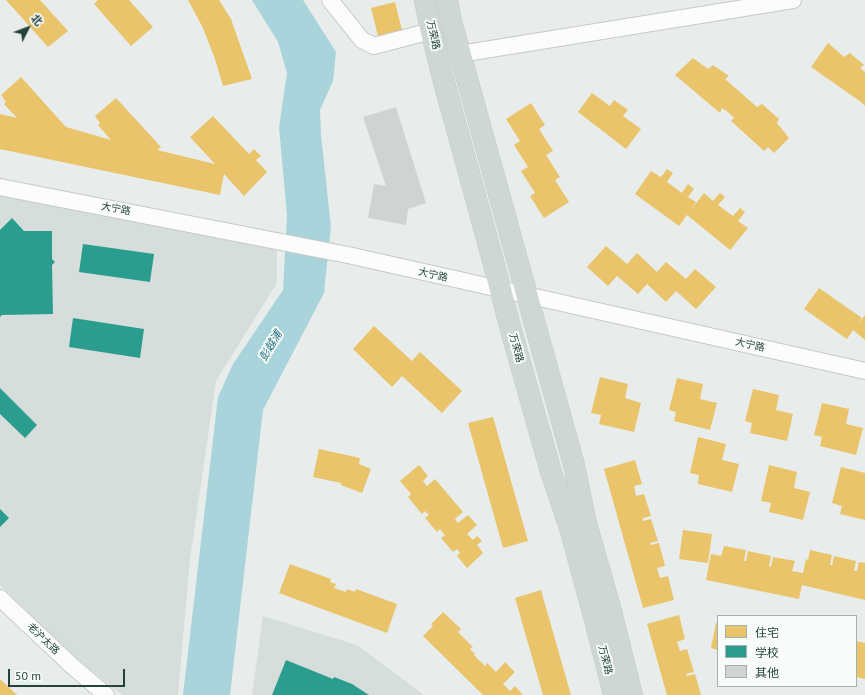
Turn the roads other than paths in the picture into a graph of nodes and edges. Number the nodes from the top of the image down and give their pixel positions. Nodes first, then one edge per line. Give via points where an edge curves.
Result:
1 (330, 0) edge
2 (425, 0) edge
3 (447, 0) edge
4 (793, 0) edge
5 (431, 32) junction
6 (460, 54) junction
7 (0, 186) edge
8 (501, 289) junction
9 (527, 295) junction
10 (865, 371) edge
11 (0, 598) edge
12 (106, 695) edge
13 (614, 695) edge
14 (632, 695) edge

1 - 5 street via 362,40 374,46
2 - 5 main road, 万荣路
3 - 6 main road, 万荣路
4 - 6 street
5 - 8 main road, 万荣路
6 - 9 main road, 万荣路
7 - 8 street, 大宁路 via 348,255
8 - 9 street, 大宁路
8 - 13 main road, 万荣路 via 551,472 572,536
9 - 10 street, 大宁路
9 - 14 main road, 万荣路 via 574,465 586,524
11 - 12 street, 老沪太路

